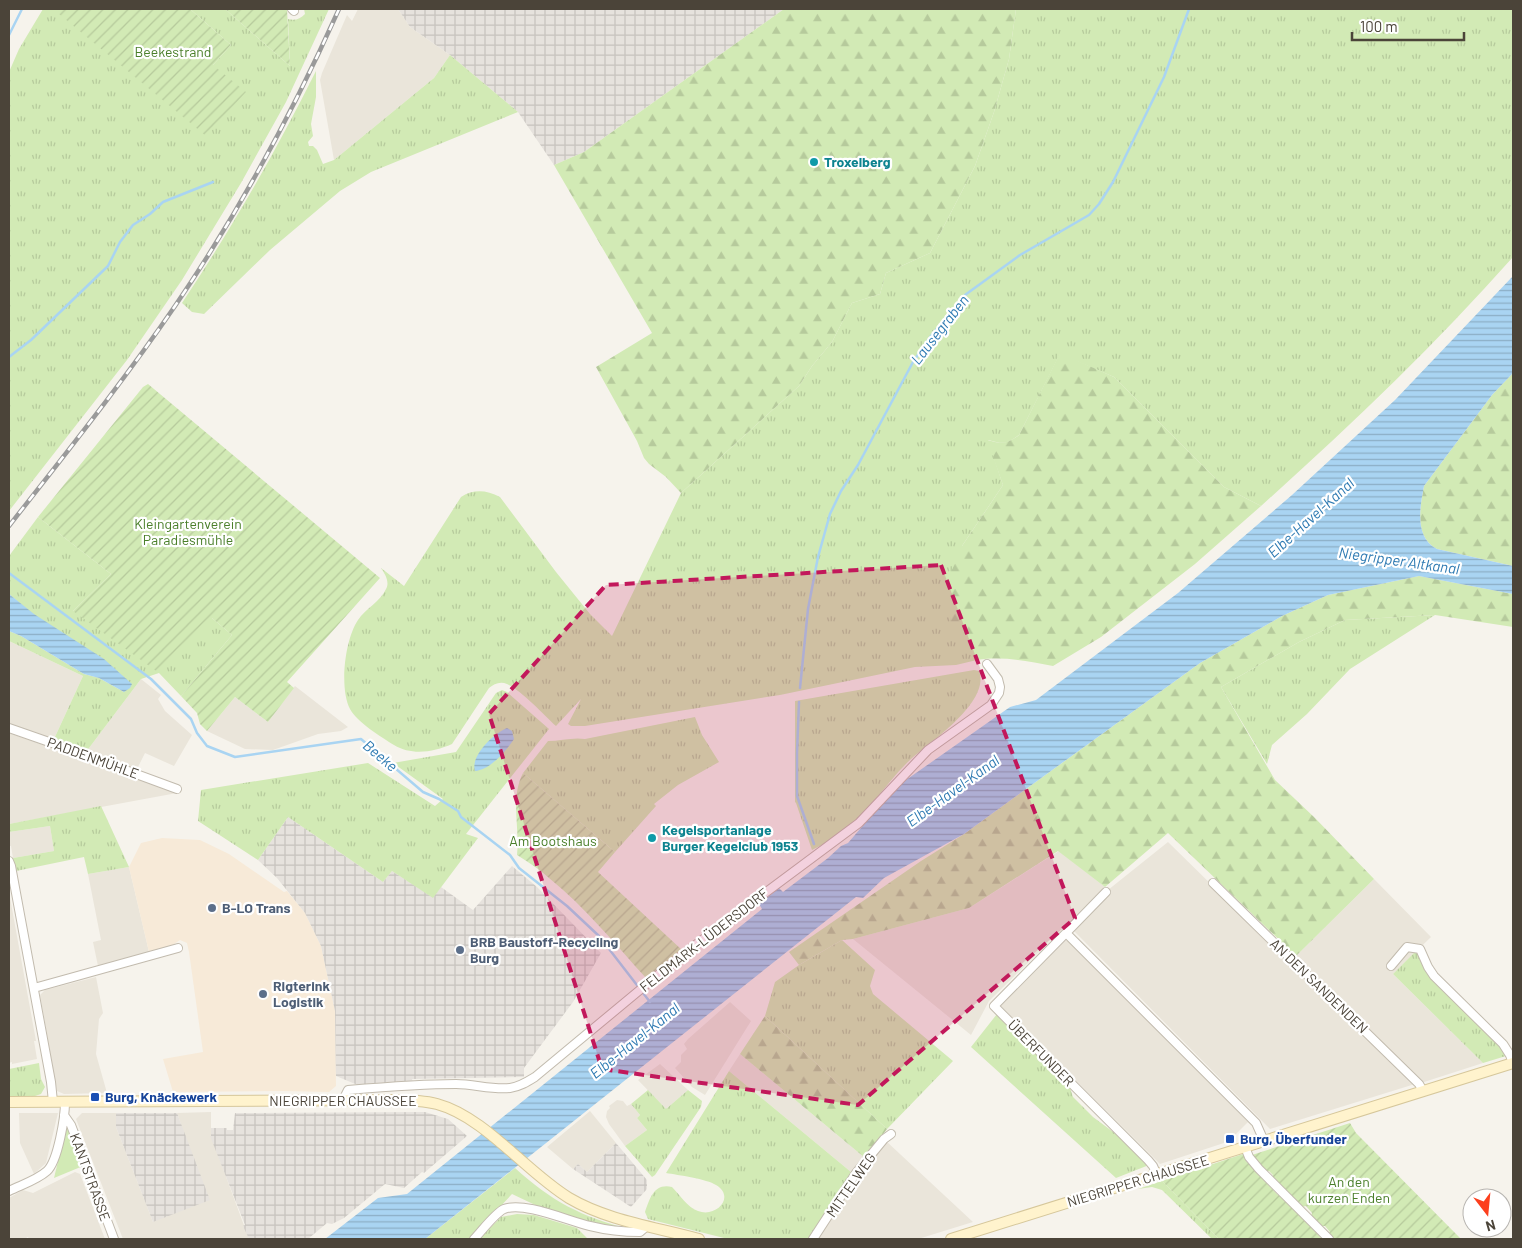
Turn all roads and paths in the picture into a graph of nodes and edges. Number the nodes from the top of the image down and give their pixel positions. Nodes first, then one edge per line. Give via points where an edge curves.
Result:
1 (987, 664) dead end
2 (9, 728) edge
3 (177, 790) dead end
4 (9, 861) edge
5 (1213, 883) dead end
6 (1106, 892) dead end
7 (1066, 933) junction
8 (178, 948) dead end
9 (1391, 966) dead end
10 (34, 988) junction
11 (1513, 1063) edge
12 (1422, 1091) junction
13 (342, 1100) junction
14 (9, 1102) edge
15 (53, 1102) junction
16 (65, 1102) junction
17 (64, 1115) junction
18 (891, 1134) dead end
19 (1264, 1141) junction
20 (1245, 1147) junction
21 (1157, 1175) junction
22 (9, 1192) edge
23 (647, 1226) junction
24 (114, 1239) edge
25 (474, 1239) edge
26 (699, 1239) edge
27 (813, 1239) edge
28 (950, 1239) edge
29 (1330, 1239) edge

1 - 13 street, FELDMARK-LÜDERSDORF via 1000,687 991,705 928,750 859,823 682,955 535,1077 517,1086 490,1088 446,1084 348,1090
2 - 3 street, PADDENMÜHLE
4 - 10 street
5 - 12 street, AN DEN SANDENDEN via 1419,1084
6 - 7 street, ÜBERFUNDER
7 - 19 street via 1256,1123
7 - 21 street, ÜBERFUNDER via 994,1006 1148,1160
8 - 10 street
9 - 11 street via 1407,947 1420,949 1434,976 1503,1044
10 - 15 street
11 - 12 main road, NIEGRIPPER CHAUSSEE
12 - 19 main road, NIEGRIPPER CHAUSSEE
13 - 16 main road, NIEGRIPPER CHAUSSEE
13 - 23 main road, NIEGRIPPER CHAUSSEE via 410,1100 459,1113 561,1193 586,1207
14 - 15 main road, NIEGRIPPER CHAUSSEE
15 - 16 main road, NIEGRIPPER CHAUSSEE
16 - 17 street
17 - 22 street via 52,1165
17 - 24 street, KANTSTRASSE via 71,1125
18 - 27 street, MITTELWEG via 856,1173
19 - 20 main road, NIEGRIPPER CHAUSSEE
20 - 21 main road, NIEGRIPPER CHAUSSEE
20 - 29 street via 1258,1169
21 - 28 main road, NIEGRIPPER CHAUSSEE
23 - 25 street via 640,1232 610,1230 516,1207 501,1211
23 - 26 main road, NIEGRIPPER CHAUSSEE

